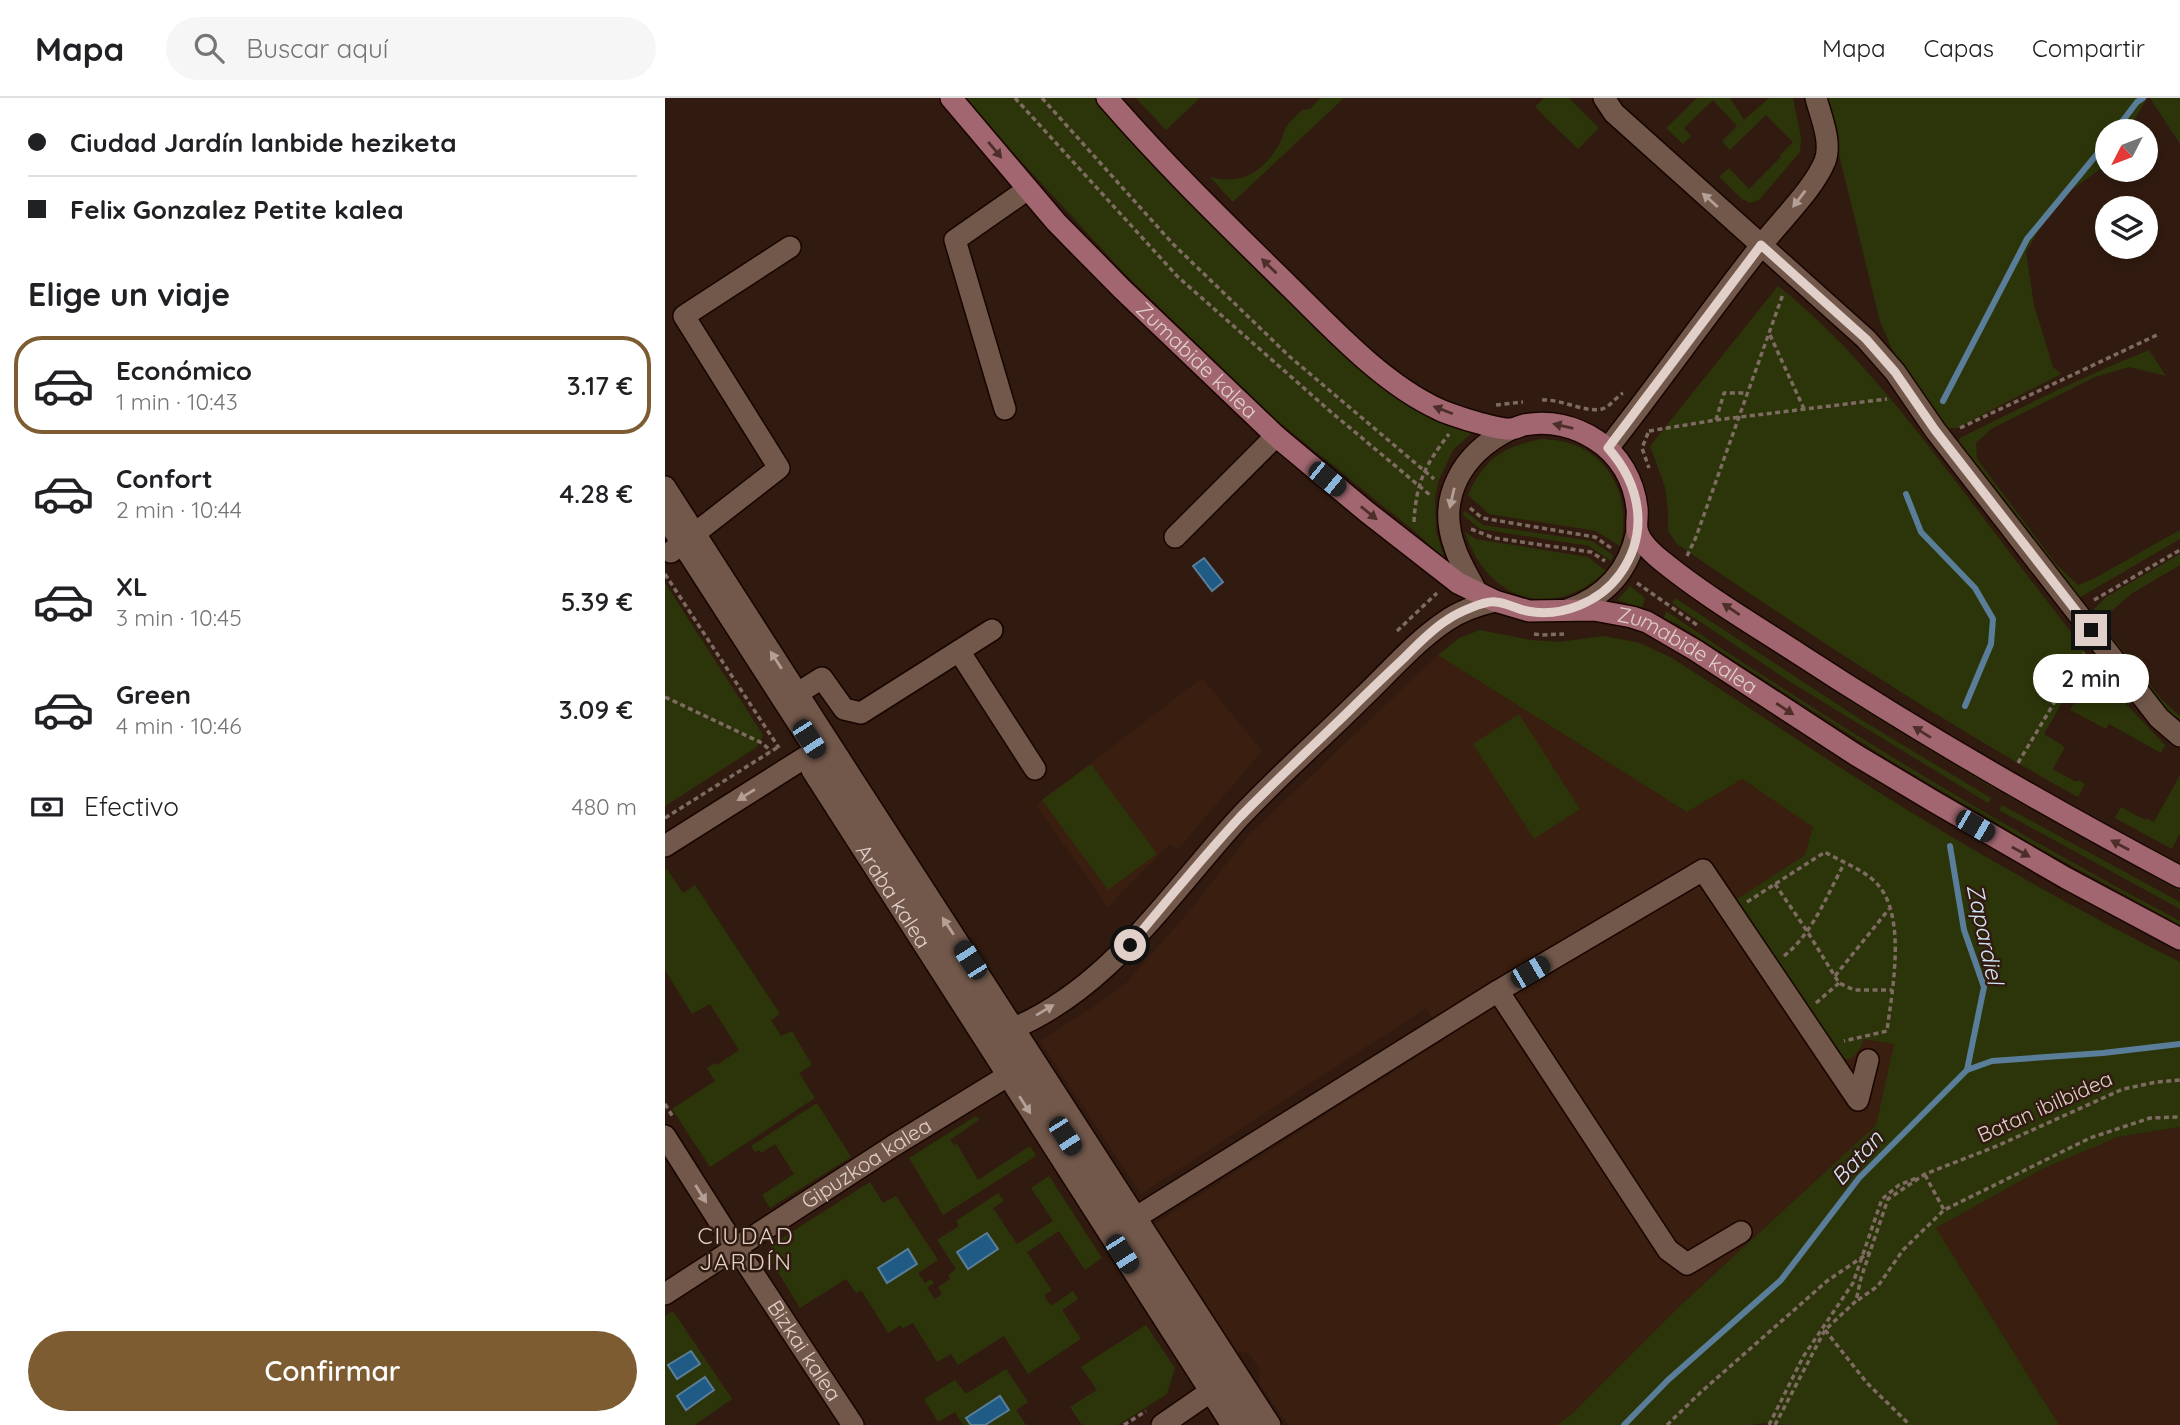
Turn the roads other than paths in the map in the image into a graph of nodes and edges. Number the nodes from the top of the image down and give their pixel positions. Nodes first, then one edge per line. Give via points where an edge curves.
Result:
1 (951, 98) edge
2 (1107, 98) edge
3 (1604, 98) edge
4 (1816, 98) edge
5 (1028, 190) junction
6 (1761, 245) junction
7 (790, 247) dead end
8 (1006, 409) dead end
9 (1509, 430) junction
10 (1276, 436) junction
11 (1608, 448) junction
12 (665, 487) edge
13 (665, 517) edge
14 (1637, 531) junction
15 (1175, 537) dead end
16 (678, 543) edge
17 (1486, 597) junction
18 (1565, 610) junction
19 (992, 630) dead end
20 (959, 651) junction
21 (798, 693) junction
22 (2180, 736) edge
23 (813, 759) junction
24 (1035, 769) dead end
25 (665, 846) edge
26 (2180, 877) edge
27 (2180, 939) edge
28 (1498, 991) junction
29 (998, 1033) junction
30 (1868, 1060) dead end
31 (1020, 1068) junction
32 (672, 1131) edge
33 (1135, 1218) junction
34 (1741, 1232) dead end
35 (736, 1248) junction
36 (665, 1294) edge
37 (1224, 1383) junction
38 (853, 1425) edge
39 (1161, 1425) edge
40 (1232, 1425) edge
41 (1251, 1425) edge
42 (1270, 1425) edge

1 -> 5 main road, Zumabide kalea
9 -> 2 main road via 1439,410 1373,365 1200,198
6 -> 3 street via 1614,113
4 -> 6 street via 1828,147 1825,161
5 - 8 street via 955,240
5 - 10 main road, Zumabide kalea via 1122,289
6 - 11 street
6 - 22 street via 1866,339 1895,372 2159,718
7 - 16 street via 684,316 779,468
11 -> 9 main road via 1582,432 1553,424
9 - 17 street via 1473,455 1458,477 1451,504 1453,545
10 - 15 street
10 -> 17 main road, Zumabide kalea via 1410,547 1458,583
11 - 14 main road via 1632,486
12 - 16 street
13 - 16 street, Araba kalea
14 - 18 street via 1625,566 1610,586
26 -> 14 main road via 1939,743 1844,684 1677,573 1647,547
21 -> 16 street
16 - 23 street, Araba kalea
17 - 18 main road, Zumabide kalea via 1529,611
29 -> 17 street via 1053,1005 1107,968 1242,816 1432,631
18 -> 27 main road, Zumabide kalea via 1615,613 1647,622 1933,802
19 - 20 street
20 - 21 street via 861,713 844,709 822,678
20 - 24 street
21 - 23 street
23 -> 25 street
23 - 29 street, Araba kalea
29 -> 23 street, Araba kalea
28 - 30 street via 1703,870 1858,1100
28 - 33 street
28 - 34 street via 1668,1250 1687,1264
29 - 31 street, Araba kalea
29 - 31 street, Araba kalea
31 - 33 street, Araba kalea
31 - 35 street, Gipuzkoa kalea
31 - 37 street, Araba kalea
32 -> 35 street, Bizkai kalea
33 - 37 street, Araba kalea
35 - 36 street, Gipuzkoa kalea
35 - 38 street, Bizkai kalea
37 - 39 street
37 - 40 street
37 - 41 street
37 - 42 street

